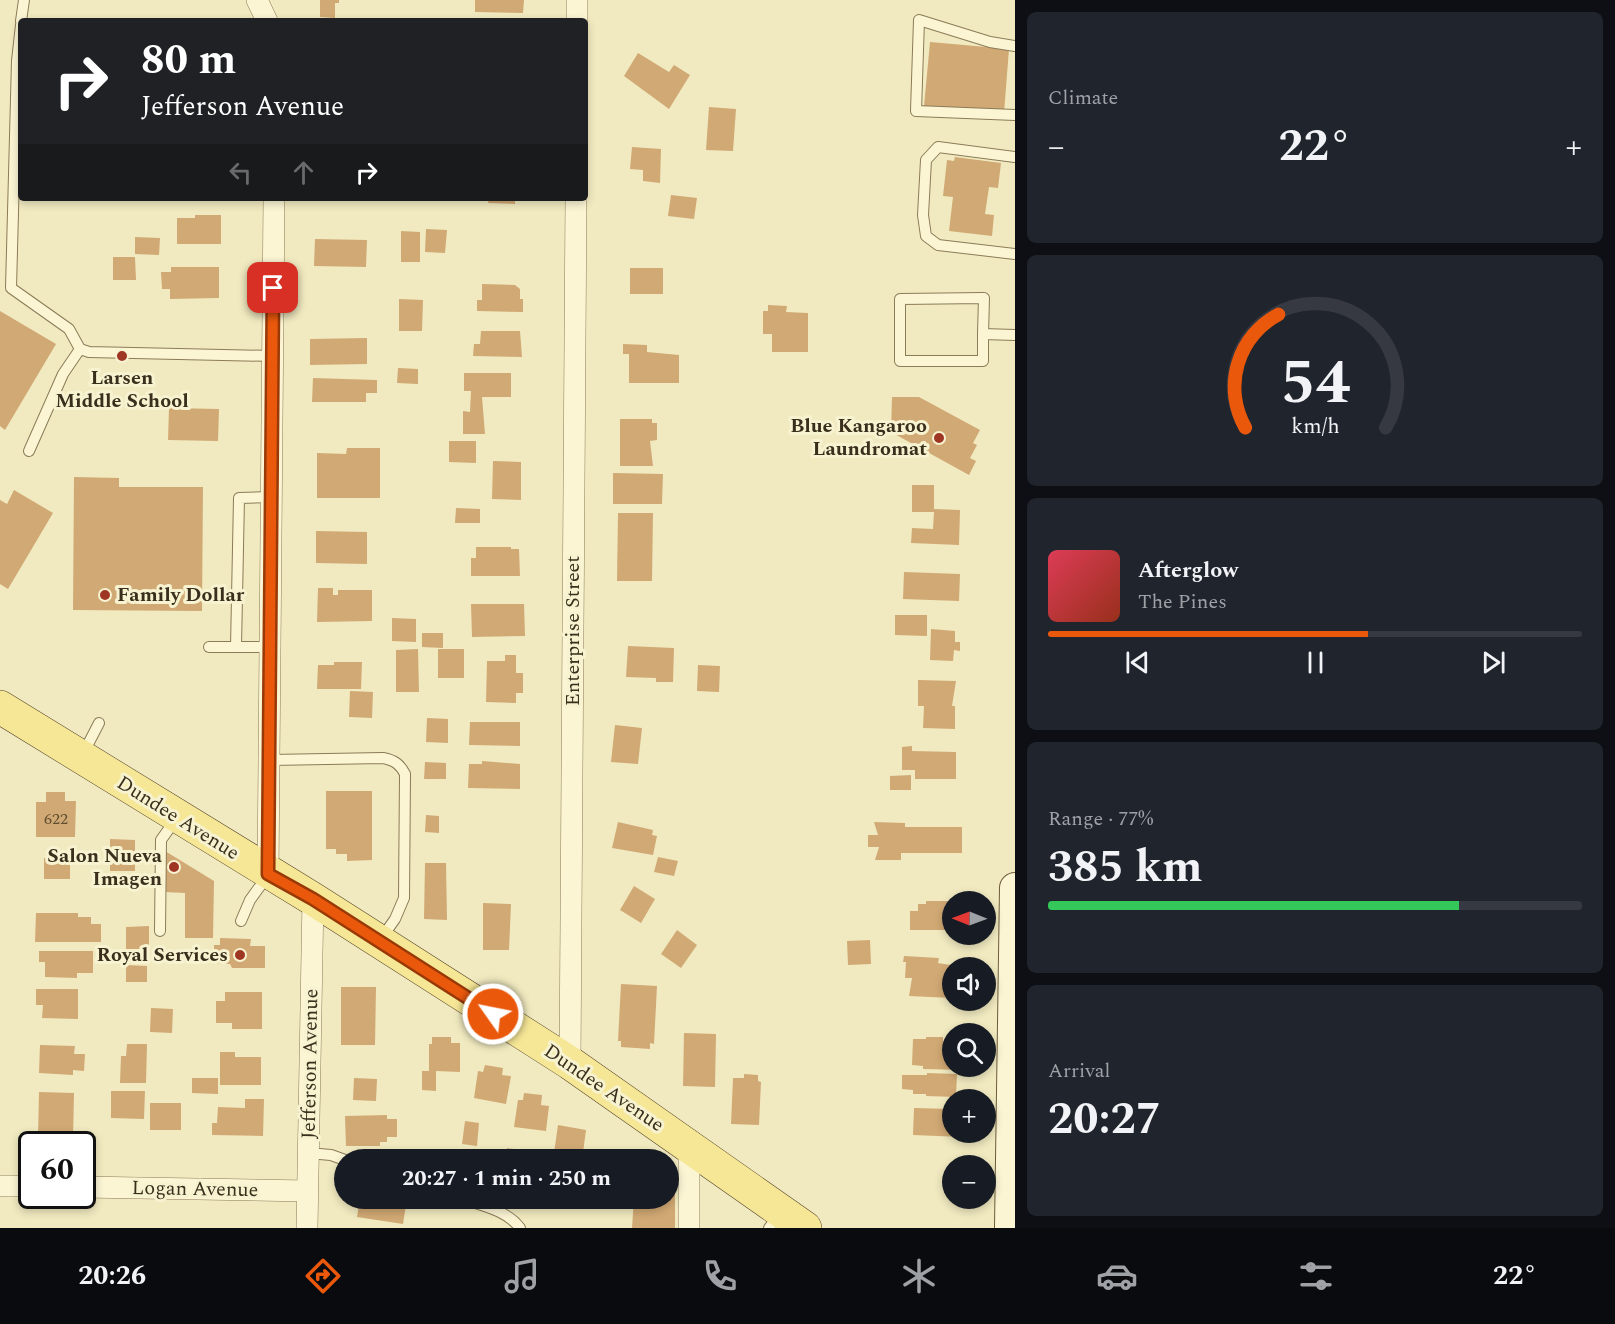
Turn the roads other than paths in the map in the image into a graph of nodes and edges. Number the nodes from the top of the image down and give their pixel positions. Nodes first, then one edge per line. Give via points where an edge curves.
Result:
1 (24, 0) edge
2 (258, 0) edge
3 (577, 0) edge
4 (22, 18) edge
5 (266, 18) edge
6 (577, 18) edge
7 (1015, 46) edge
8 (18, 52) edge
9 (1015, 115) edge
10 (1015, 157) edge
11 (274, 201) edge
12 (576, 201) edge
13 (1015, 254) edge
14 (983, 334) junction
15 (1015, 335) edge
16 (80, 349) junction
17 (272, 356) junction
18 (29, 451) dead end
19 (272, 497) junction
20 (209, 647) dead end
21 (236, 647) junction
22 (270, 647) junction
23 (0, 707) edge
24 (99, 723) dead end
25 (81, 758) junction
26 (270, 760) junction
27 (177, 817) junction
28 (268, 874) junction
29 (1015, 888) edge
30 (313, 899) junction
31 (241, 921) dead end
32 (160, 931) dead end
33 (379, 941) junction
34 (1013, 1035) edge
35 (570, 1063) junction
36 (1013, 1141) edge
37 (689, 1146) junction
38 (308, 1154) junction
39 (334, 1156) edge
40 (1013, 1183) edge
41 (0, 1186) edge
42 (18, 1186) edge
43 (96, 1187) edge
44 (307, 1191) junction
45 (492, 1209) edge
46 (785, 1222) edge
47 (307, 1228) edge
48 (520, 1228) edge
49 (689, 1228) edge
50 (1010, 1228) edge

1 - 4 lane
2 - 5 street
3 - 6 street
7 - 9 lane via 920,20 916,111
8 - 16 lane via 11,288 69,329
10 - 13 lane via 938,147 926,160 923,215 926,236 938,244
11 - 17 street
12 - 35 street, Enterprise Street
14 - 14 lane via 984,298 900,299 900,361 983,361
14 - 15 lane
16 - 17 lane
16 - 18 lane via 63,374
17 - 19 street
19 - 21 lane via 239,498
19 - 22 street
20 - 21 lane
21 - 22 lane
22 - 26 street
23 - 25 main road, Dundee Avenue
24 - 25 lane
25 - 27 main road, Dundee Avenue
26 - 28 street
26 - 33 lane via 382,758 395,761 403,769 404,898
27 - 28 main road, Dundee Avenue
27 - 32 lane via 161,840
28 - 30 main road, Dundee Avenue
28 - 31 lane
29 - 34 main road
30 - 33 main road, Dundee Avenue
30 - 38 street, Jefferson Avenue
33 - 35 main road, Dundee Avenue
34 - 36 main road
35 - 37 main road, Dundee Avenue
36 - 40 main road
37 - 46 main road, Dundee Avenue
37 - 49 street
38 - 39 lane
38 - 44 street, Jefferson Avenue
40 - 50 main road
41 - 42 street
43 - 44 street, Logan Avenue
44 - 47 street, Jefferson Avenue
45 - 48 lane

